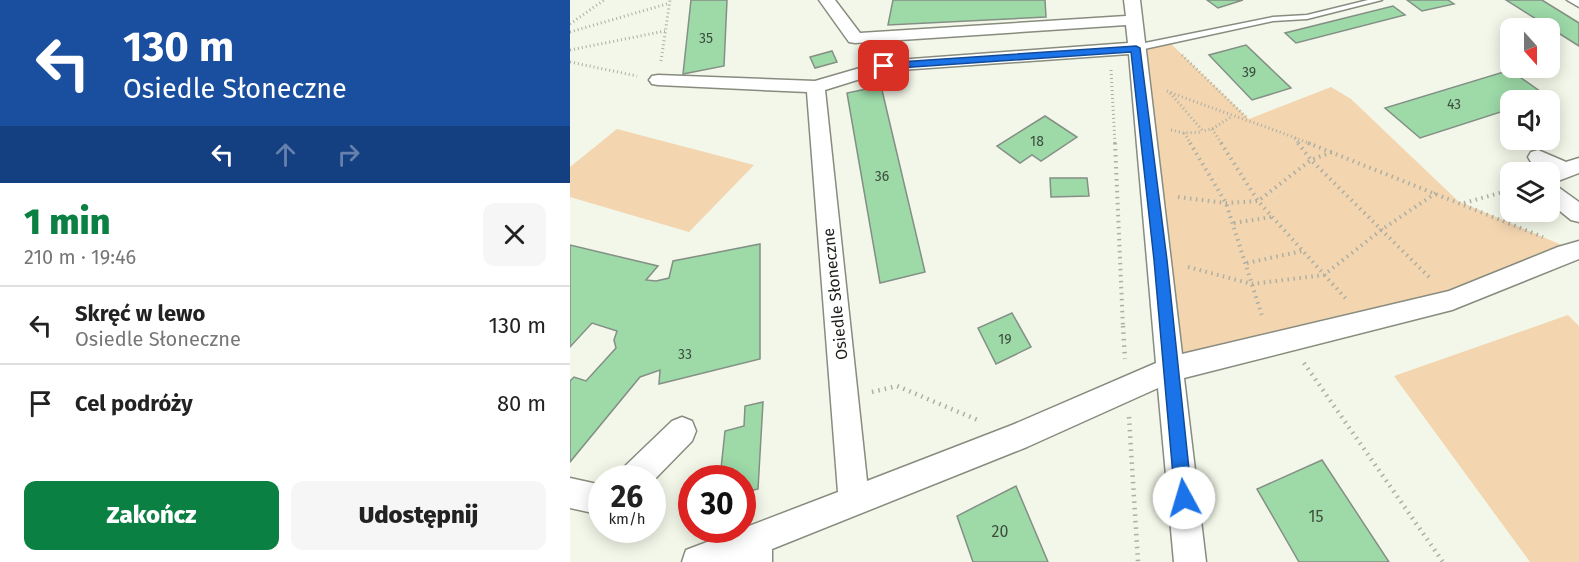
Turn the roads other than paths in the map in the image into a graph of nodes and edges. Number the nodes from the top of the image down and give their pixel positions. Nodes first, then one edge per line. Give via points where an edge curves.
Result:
1 (827, 0) edge
2 (1132, 0) edge
3 (1378, 0) edge
4 (1575, 0) edge
5 (1579, 2) edge
6 (1134, 20) junction
7 (1136, 48) junction
8 (658, 80) road end
9 (816, 87) junction
10 (1538, 158) dead end
11 (1564, 171) edge
12 (1560, 200) edge
13 (1579, 214) edge
14 (1578, 250) edge
15 (1171, 369) junction
16 (682, 431) dead end
17 (648, 465) edge
18 (570, 493) edge
19 (588, 497) edge
20 (854, 502) junction
21 (756, 551) edge
22 (698, 562) edge
23 (1190, 562) edge

1 - 6 street via 855,38
2 - 6 street
3 - 7 lane
4 - 5 street
6 - 7 street
7 - 9 street via 884,66
7 - 15 street
8 - 9 street
9 - 20 street, Osiedle Słoneczne
10 - 11 street
12 - 13 street
14 - 15 street via 1452,300
15 - 20 street via 1017,437
15 - 23 street
16 - 17 street
18 - 19 street
20 - 21 street
21 - 22 street

